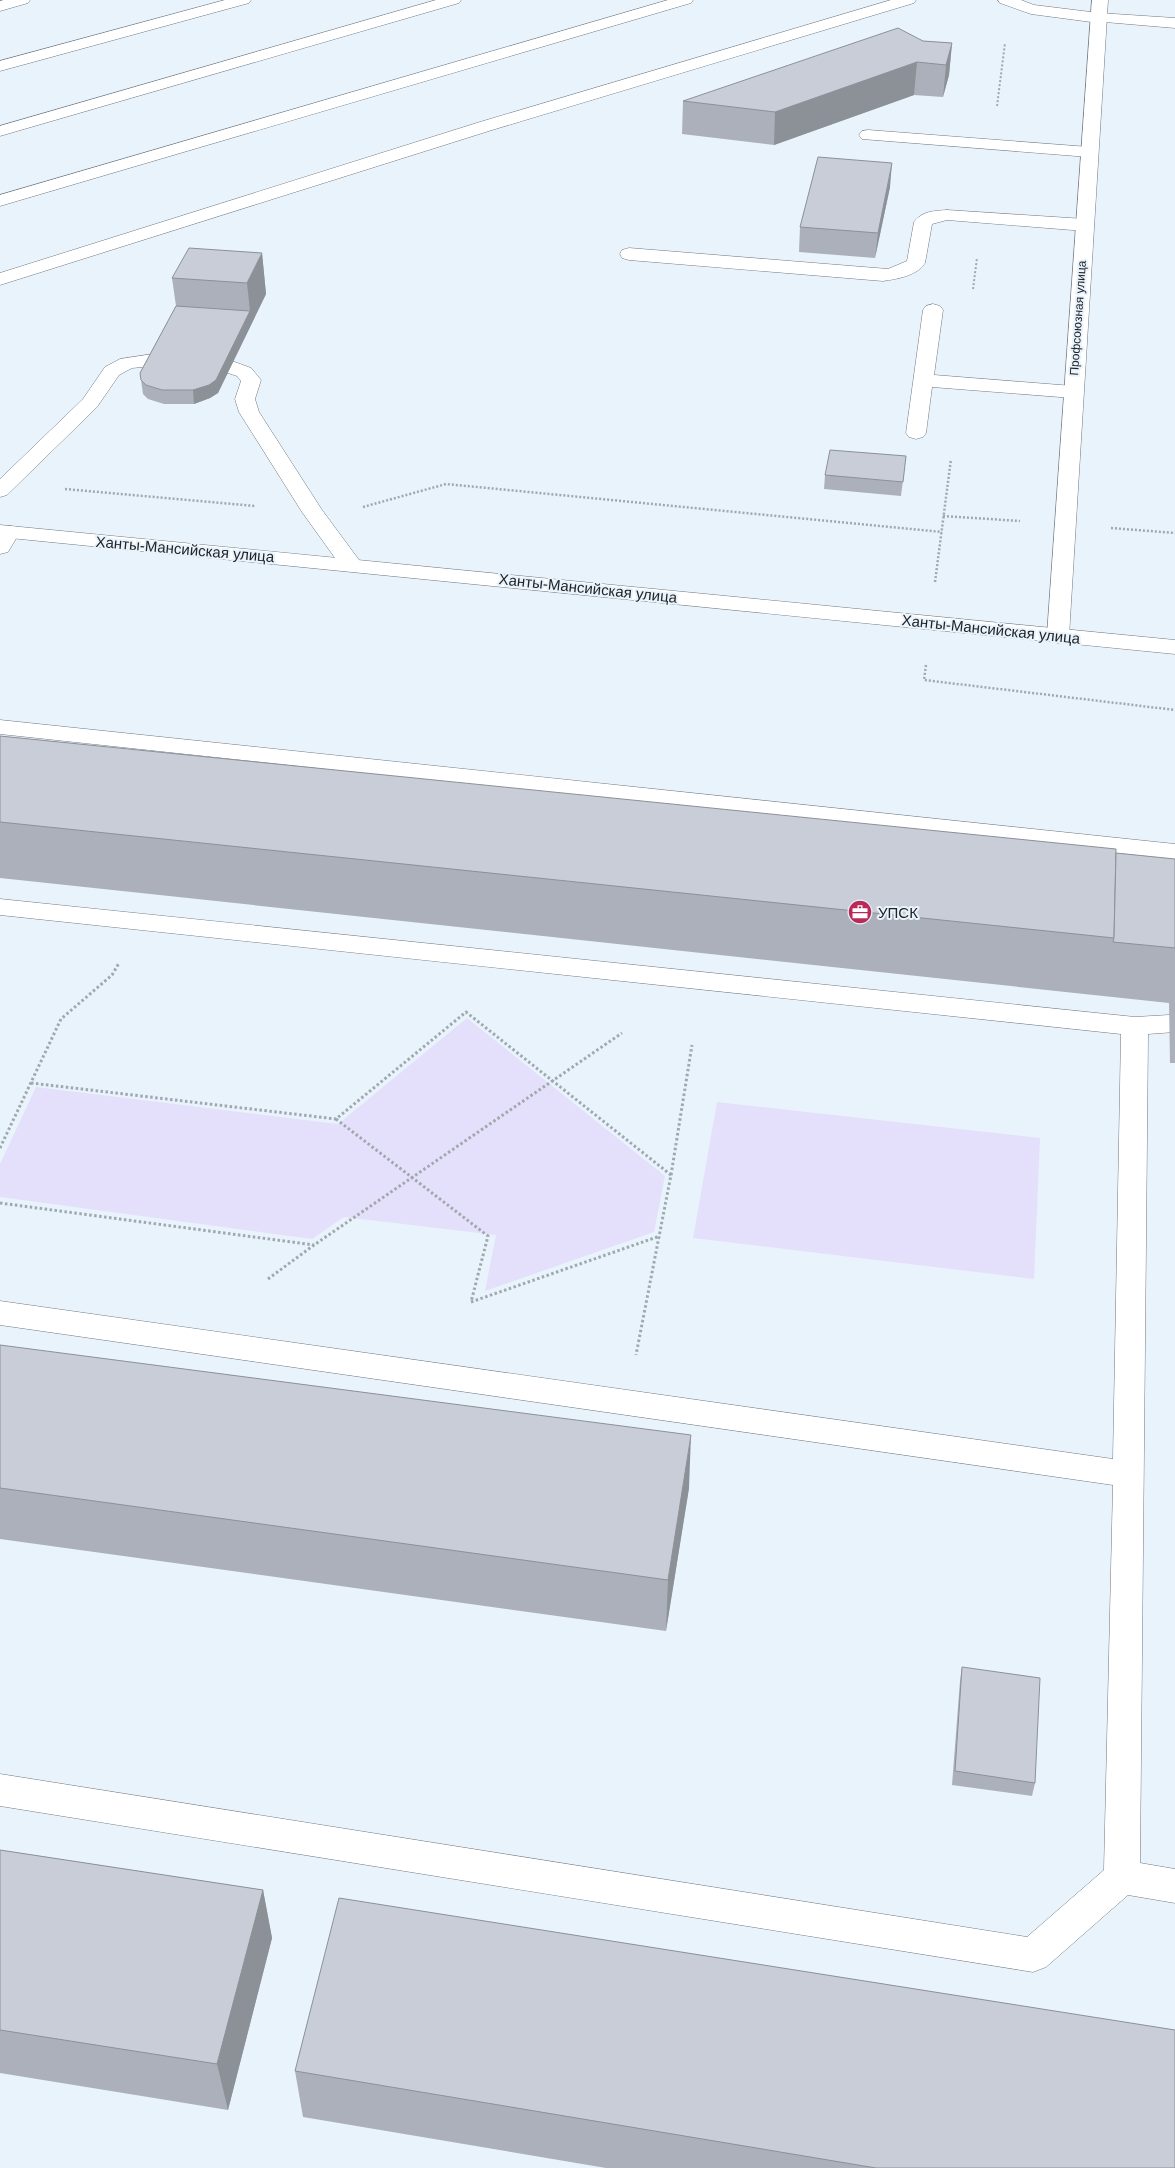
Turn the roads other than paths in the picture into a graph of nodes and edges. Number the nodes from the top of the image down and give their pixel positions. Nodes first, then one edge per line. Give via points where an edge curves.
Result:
1 (22, 0) edge
2 (243, 0) edge
3 (453, 0) edge
4 (685, 0) edge
5 (908, 0) edge
6 (1008, 1) edge
7 (0, 6) edge
8 (1100, 9) edge
9 (1175, 23) edge
10 (0, 66) edge
11 (0, 131) edge
12 (868, 135) dead end
13 (1089, 152) junction
14 (0, 201) edge
15 (1085, 225) junction
16 (629, 254) dead end
17 (0, 280) edge
18 (933, 310) dead end
19 (923, 380) junction
20 (1073, 392) junction
21 (916, 433) dead end
22 (4, 487) edge
23 (3, 537) edge
24 (351, 564) junction
25 (1058, 636) junction
26 (1175, 647) edge
27 (0, 727) edge
28 (1175, 852) edge
29 (0, 907) edge
30 (1169, 1024) dead end
31 (1134, 1026) junction
32 (0, 1313) edge
33 (1130, 1474) junction
34 (0, 1790) edge
35 (1122, 1877) junction
36 (1175, 1886) edge

1 - 7 main road
2 - 10 main road
3 - 11 main road
4 - 14 main road
5 - 17 main road via 486,126
6 - 8 main road via 1031,9
8 - 9 main road
8 - 13 main road, Профсоюзная улица
12 - 13 main road
13 - 15 main road, Профсоюзная улица
15 - 16 main road via 947,215 930,217 923,222 916,263 894,275
15 - 20 main road, Профсоюзная улица
18 - 19 main road
19 - 20 main road
19 - 21 main road
20 - 25 main road, Профсоюзная улица
22 - 24 main road via 90,403 112,371 127,363 153,360 232,367 244,372 251,380 245,399 249,412 313,512
23 - 24 main road, Ханты-Мансийская улица
24 - 25 main road, Ханты-Мансийская улица
25 - 26 main road, Ханты-Мансийская улица
27 - 28 main road
29 - 31 main road
30 - 31 main road
31 - 33 main road
32 - 33 main road
33 - 35 main road
34 - 35 main road via 1033,1955
35 - 36 main road

